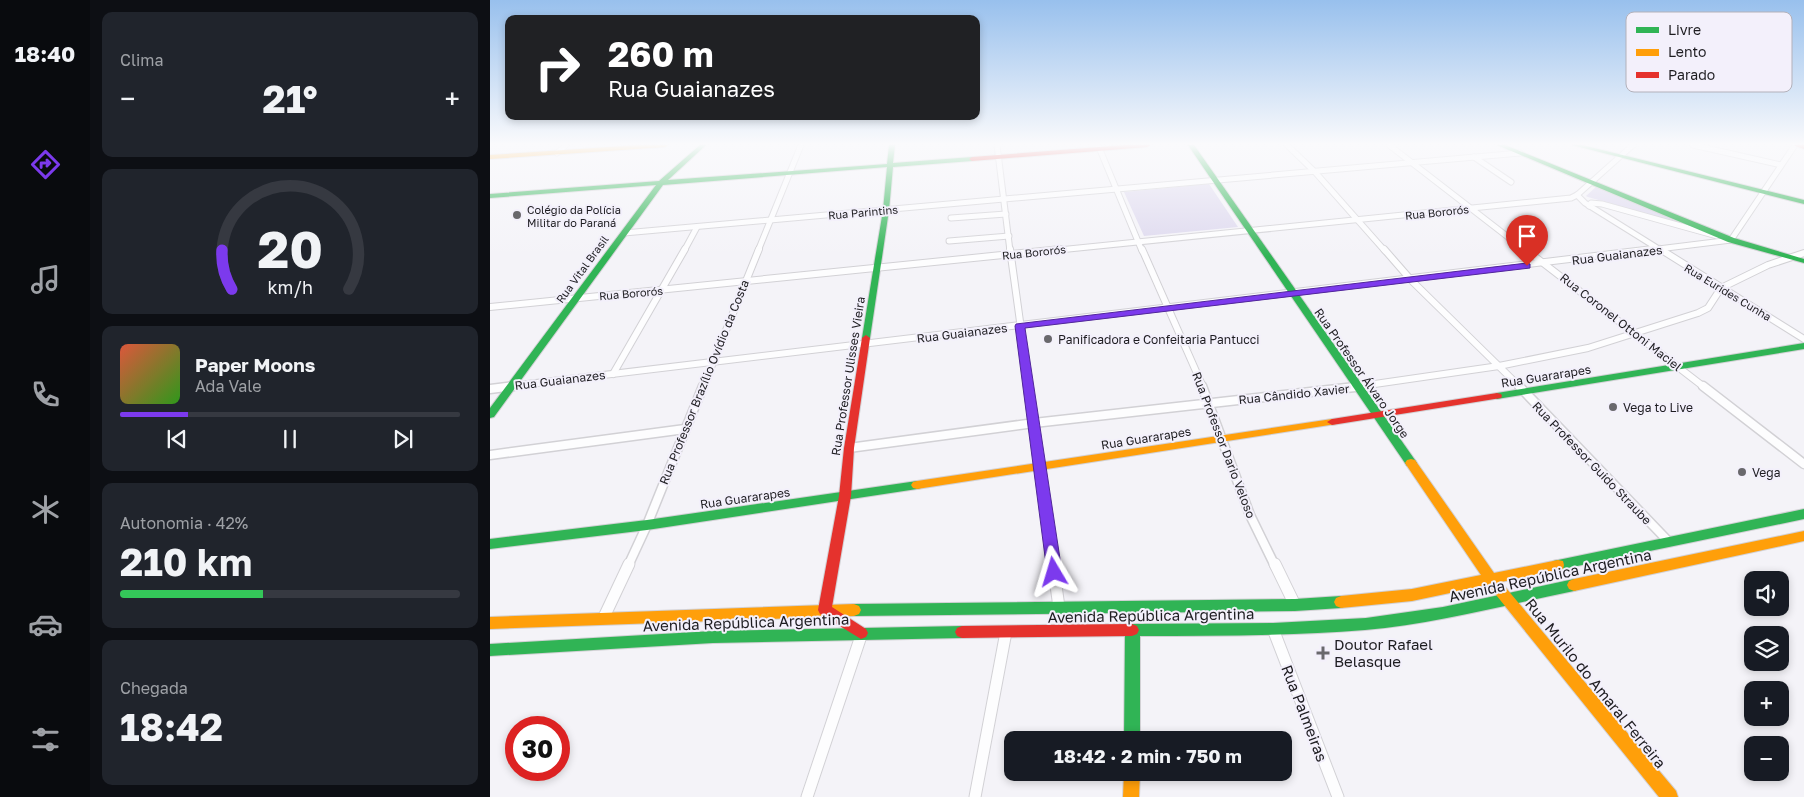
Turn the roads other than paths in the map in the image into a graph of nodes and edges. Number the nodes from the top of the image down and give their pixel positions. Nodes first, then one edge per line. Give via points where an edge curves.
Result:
1 (671, 182) edge
2 (785, 182) edge
3 (888, 182) edge
4 (1002, 182) edge
5 (1113, 182) edge
6 (1202, 182) edge
7 (1216, 182) edge
8 (1324, 182) edge
9 (1438, 182) edge
10 (1725, 182) edge
11 (1770, 182) edge
12 (661, 183) junction
13 (1590, 183) joint
14 (1116, 190) junction
15 (1764, 192) junction
16 (1577, 195) junction
17 (490, 196) edge
18 (1004, 199) junction
19 (1804, 202) edge
20 (1590, 206) junction
21 (1472, 208) junction
22 (886, 210) junction
23 (1006, 214) junction
24 (951, 218) dead end
25 (1358, 220) junction
26 (770, 221) junction
27 (697, 227) junction
28 (1250, 231) junction
29 (624, 233) junction
30 (1009, 236) junction
31 (1731, 240) junction
32 (949, 241) dead end
33 (1138, 242) junction
34 (1657, 249) junction
35 (1804, 253) edge
36 (1012, 254) junction
37 (1792, 258) junction
38 (1804, 261) edge
39 (1545, 264) junction
40 (877, 268) junction
41 (1411, 280) junction
42 (744, 282) junction
43 (1721, 288) junction
44 (663, 290) junction
45 (1292, 294) junction
46 (577, 298) junction
47 (490, 307) edge
48 (1167, 309) junction
49 (1020, 326) junction
50 (1636, 334) junction
51 (1804, 339) edge
52 (865, 344) junction
53 (1804, 346) edge
54 (713, 362) junction
55 (1499, 366) junction
56 (1679, 368) junction
57 (613, 374) junction
58 (511, 386) junction
59 (1358, 387) junction
60 (490, 389) edge
61 (1525, 392) junction
62 (1210, 404) junction
63 (490, 415) edge
64 (1377, 416) junction
65 (1034, 423) junction
66 (685, 429) junction
67 (1222, 440) junction
68 (849, 448) junction
69 (490, 455) edge
70 (1804, 464) edge
71 (1041, 467) junction
72 (844, 496) junction
73 (1804, 514) edge
74 (647, 525) junction
75 (1804, 536) edge
76 (1669, 542) junction
77 (490, 544) edge
78 (1491, 579) junction
79 (1499, 588) joint
80 (1508, 599) junction
81 (1295, 605) junction
82 (1059, 607) junction
83 (825, 610) junction
84 (604, 617) junction
85 (490, 623) edge
86 (1273, 629) junction
87 (1133, 631) junction
88 (1006, 632) junction
89 (862, 633) junction
90 (490, 650) edge
91 (1132, 731) edge
92 (1132, 781) edge
93 (807, 797) edge
94 (975, 797) edge
95 (1131, 797) edge
96 (1338, 797) edge
97 (1670, 797) edge

1 - 12 street
2 - 26 street, Rua Professor Brazílio Ovídio da Costa
3 - 22 street, Rua Professor Ulisses Vieira
4 - 18 street
5 - 14 street, Rua Professor Dario Veloso
6 - 14 street, Rua Parintins
7 - 28 street, Rua Professor Álvaro Jorge
8 - 25 street, Rua Professor Guido Straube
9 - 21 street, Rua Coronel Ottoni Maciel
10 - 15 street
11 - 15 street
12 - 17 street
12 - 29 street, Rua Vital Brasil
13 - 16 street
13 - 31 street
14 - 18 street, Rua Parintins
14 - 33 street, Rua Professor Dario Veloso
15 - 19 street
15 - 31 street
16 - 20 street, Rua Eurides Cunha
16 - 21 street, Rua Bororós
18 - 22 street, Rua Parintins
18 - 23 street
20 - 31 street via 1591,203 1602,204
20 - 34 street, Rua Eurides Cunha
21 - 25 street, Rua Bororós
21 - 39 street, Rua Coronel Ottoni Maciel
22 - 26 street, Rua Parintins
22 - 40 street, Rua Professor Ulisses Vieira
23 - 24 street
23 - 30 street
25 - 28 street, Rua Bororós
25 - 41 street, Rua Professor Guido Straube
26 - 27 street, Rua Parintins
26 - 42 street, Rua Professor Brazílio Ovídio da Costa
27 - 29 street, Rua Parintins
27 - 44 street
28 - 33 street, Rua Bororós
28 - 45 street, Rua Professor Álvaro Jorge
29 - 46 street, Rua Vital Brasil
30 - 32 street
30 - 36 street
31 - 34 street, Rua Guaianazes
31 - 37 street
33 - 36 street, Rua Bororós
33 - 48 street, Rua Professor Dario Veloso
34 - 39 street, Rua Guaianazes
34 - 43 street, Rua Eurides Cunha
35 - 37 street, Rua Cândido Xavier
36 - 40 street, Rua Bororós
36 - 49 street
37 - 38 street
37 - 43 street, Rua Cândido Xavier via 1768,265
39 - 41 street, Rua Guaianazes
39 - 50 street, Rua Coronel Ottoni Maciel
40 - 42 street, Rua Bororós
40 - 52 street, Rua Professor Ulisses Vieira
41 - 45 street, Rua Guaianazes
41 - 55 street, Rua Professor Guido Straube
42 - 44 street, Rua Bororós
42 - 54 street, Rua Professor Brazílio Ovídio da Costa
43 - 50 street, Rua Cândido Xavier via 1703,311
43 - 51 street, Rua Eurides Cunha
44 - 46 street, Rua Bororós
44 - 57 street
45 - 48 street, Rua Guaianazes
45 - 59 street, Rua Professor Álvaro Jorge
46 - 47 street, Rua Bororós
46 - 58 street, Rua Vital Brasil
48 - 49 street, Rua Guaianazes
48 - 62 street, Rua Professor Dario Veloso
49 - 52 street, Rua Guaianazes
49 - 65 street
50 - 55 street, Rua Cândido Xavier via 1573,352
50 - 56 street, Rua Coronel Ottoni Maciel
52 - 54 street, Rua Guaianazes
52 - 68 street, Rua Professor Ulisses Vieira
53 - 56 street, Rua Guararapes
54 - 57 street, Rua Guaianazes
54 - 66 street, Rua Professor Brazílio Ovídio da Costa
55 - 59 street, Rua Cândido Xavier
55 - 61 street, Rua Professor Guido Straube
56 - 61 street, Rua Guararapes
56 - 70 street, Rua Coronel Ottoni Maciel
57 - 58 street, Rua Guaianazes
58 - 60 street, Rua Guaianazes
58 - 63 street, Rua Vital Brasil
59 - 62 street, Rua Cândido Xavier
59 - 64 street, Rua Professor Álvaro Jorge
61 - 64 street, Rua Guararapes
61 - 76 street, Rua Professor Guido Straube
62 - 65 street, Rua Cândido Xavier
62 - 67 street, Rua Professor Dario Veloso
64 - 67 street, Rua Guararapes
64 - 78 street, Rua Professor Álvaro Jorge
65 - 68 street, Rua Cândido Xavier
65 - 71 street
66 - 69 street
66 - 74 street, Rua Professor Brazílio Ovídio da Costa
67 - 71 street, Rua Guararapes
67 - 81 street, Rua Professor Dario Veloso via 1250,515
68 - 72 street, Rua Professor Ulisses Vieira
71 - 72 street, Rua Guararapes
71 - 82 street
72 - 74 street, Rua Guararapes
72 - 83 street, Rua Professor Ulisses Vieira
73 - 76 street, Avenida República Argentina
74 - 77 street, Rua Guararapes
74 - 84 street, Rua Professor Brazílio Ovídio da Costa
75 - 80 street, Avenida República Argentina
76 - 78 street, Avenida República Argentina
78 - 79 street, Rua Professor Álvaro Jorge
78 - 81 street, Avenida República Argentina via 1389,598
79 - 80 street, Rua Murilo do Amaral Ferreira
80 - 86 street, Avenida República Argentina via 1388,622
80 - 97 street, Rua Murilo do Amaral Ferreira
81 - 82 street, Avenida República Argentina
82 - 83 street, Avenida República Argentina
83 - 84 street, Avenida República Argentina
83 - 89 street
84 - 85 street, Avenida República Argentina
86 - 87 street, Avenida República Argentina
86 - 96 street, Rua Palmeiras
87 - 88 street, Avenida República Argentina
87 - 91 street
88 - 89 street, Avenida República Argentina
88 - 94 street
89 - 90 street, Avenida República Argentina via 713,637
89 - 93 street
92 - 95 street

